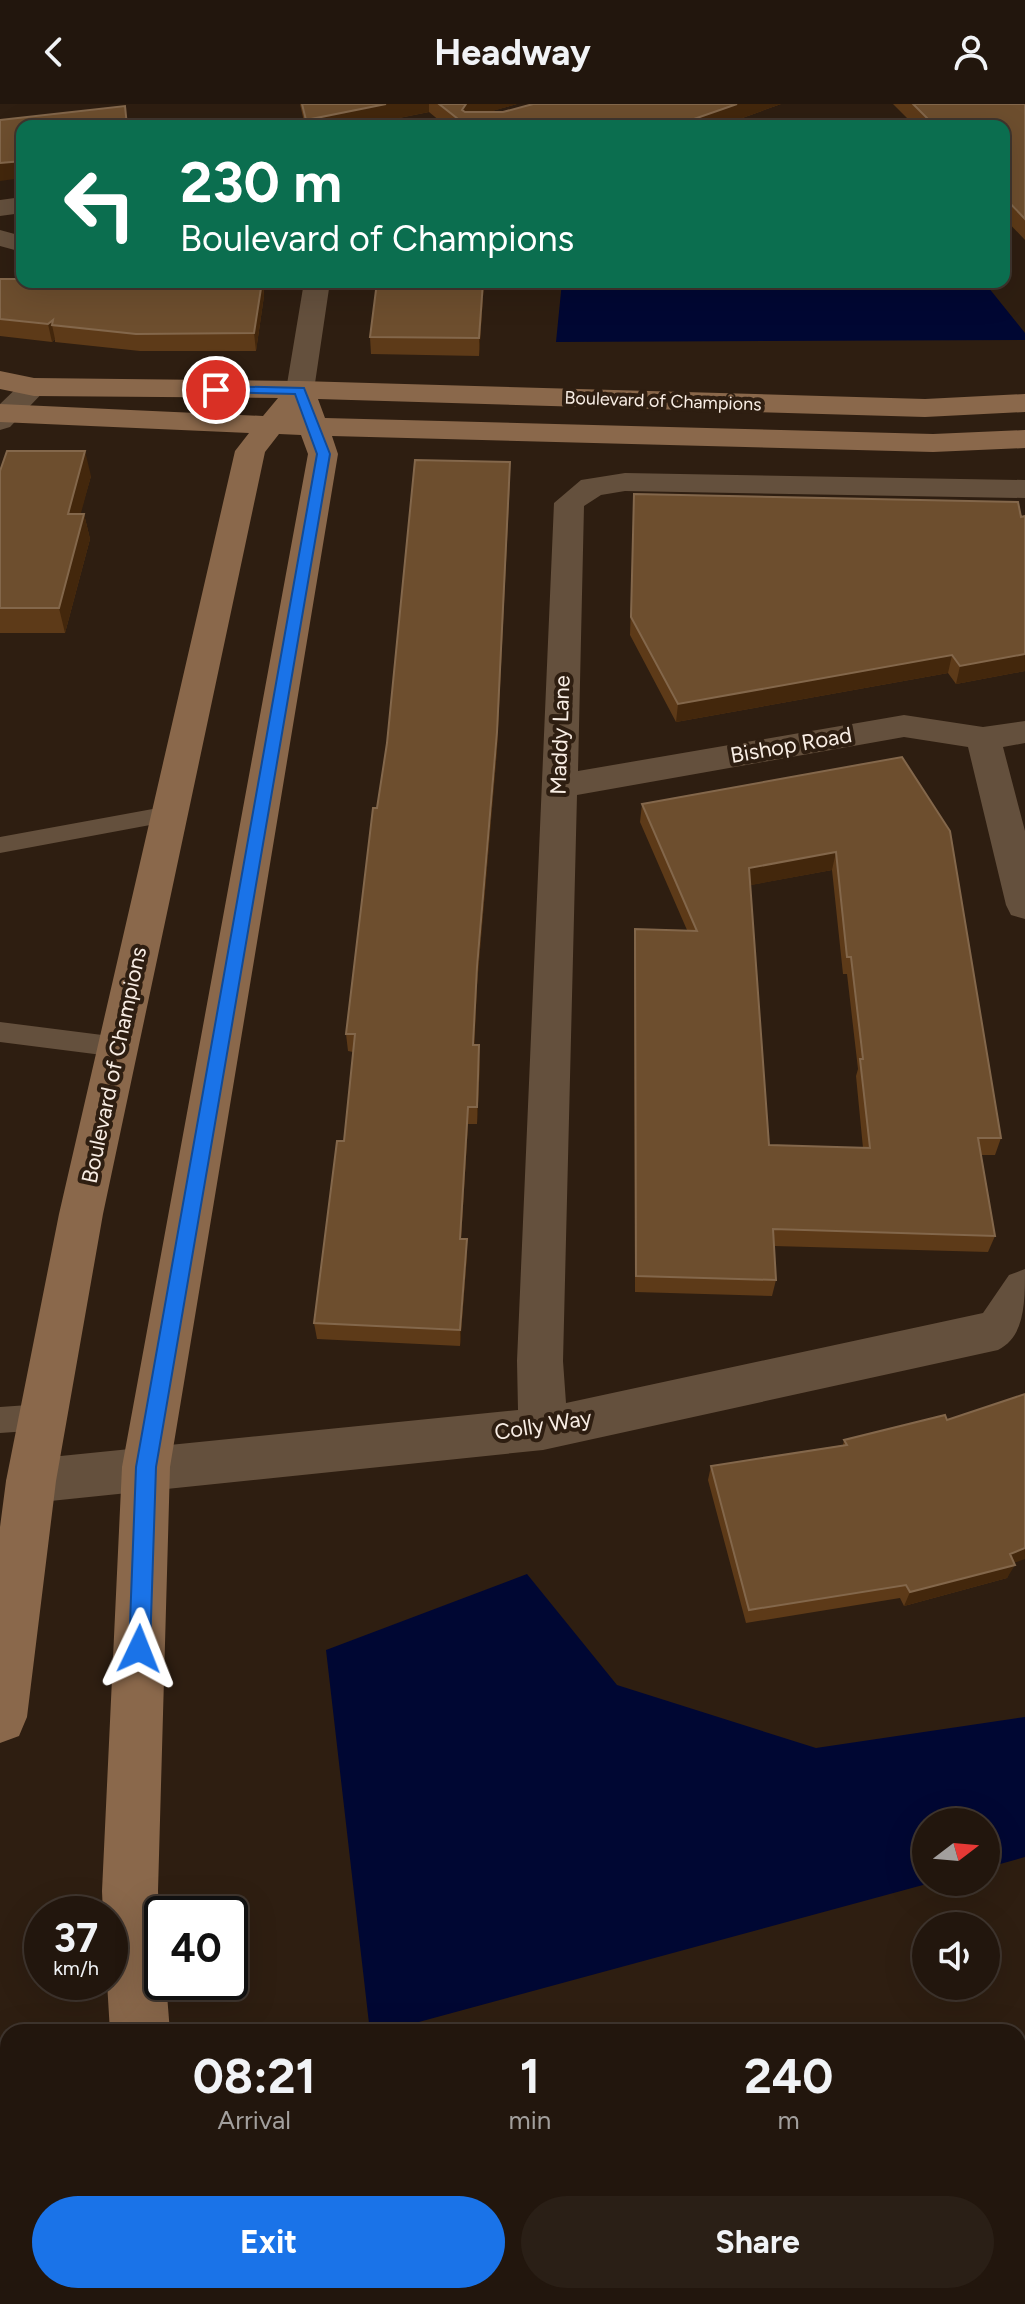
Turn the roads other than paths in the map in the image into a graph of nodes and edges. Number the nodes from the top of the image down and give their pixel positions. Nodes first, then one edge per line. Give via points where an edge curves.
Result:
1 (317, 288) edge
2 (0, 380) edge
3 (34, 387) junction
4 (1025, 403) edge
5 (307, 409) junction
6 (2, 416) edge
7 (271, 425) junction
8 (1025, 439) edge
9 (1025, 489) edge
10 (1025, 732) edge
11 (983, 738) junction
12 (558, 786) junction
13 (169, 814) junction
14 (0, 845) edge
15 (1025, 905) edge
16 (0, 1032) edge
17 (118, 1047) junction
18 (1025, 1288) edge
19 (43, 1417) junction
20 (0, 1420) edge
21 (543, 1429) junction
22 (146, 1467) junction
23 (31, 1481) junction
24 (0, 1717) edge
25 (139, 2024) edge

1 - 5 street
2 - 3 street, Boulevard of Champions
3 - 5 street, Boulevard of Champions
3 - 6 street
4 - 5 street, Boulevard of Champions via 925,408
5 - 7 street, Boulevard of Champions
5 - 8 street, Boulevard of Champions via 933,443
5 - 22 street via 323,454
6 - 7 street
7 - 13 street, Boulevard of Champions via 250,451
9 - 12 street, Maddy Lane via 625,482 592,487 569,503
10 - 11 street, Bishop Road
11 - 12 street, Bishop Road via 904,726
11 - 15 street
12 - 21 street, Maddy Lane via 540,1361
13 - 14 lane
13 - 17 street, Boulevard of Champions
16 - 17 lane
17 - 19 street, Boulevard of Champions
18 - 21 street, Colly Way via 998,1330
19 - 20 lane
19 - 23 street, Boulevard of Champions
21 - 22 street, Colly Way
22 - 23 street, Colly Way
22 - 25 street via 130,1891
23 - 24 street, Boulevard of Champions

